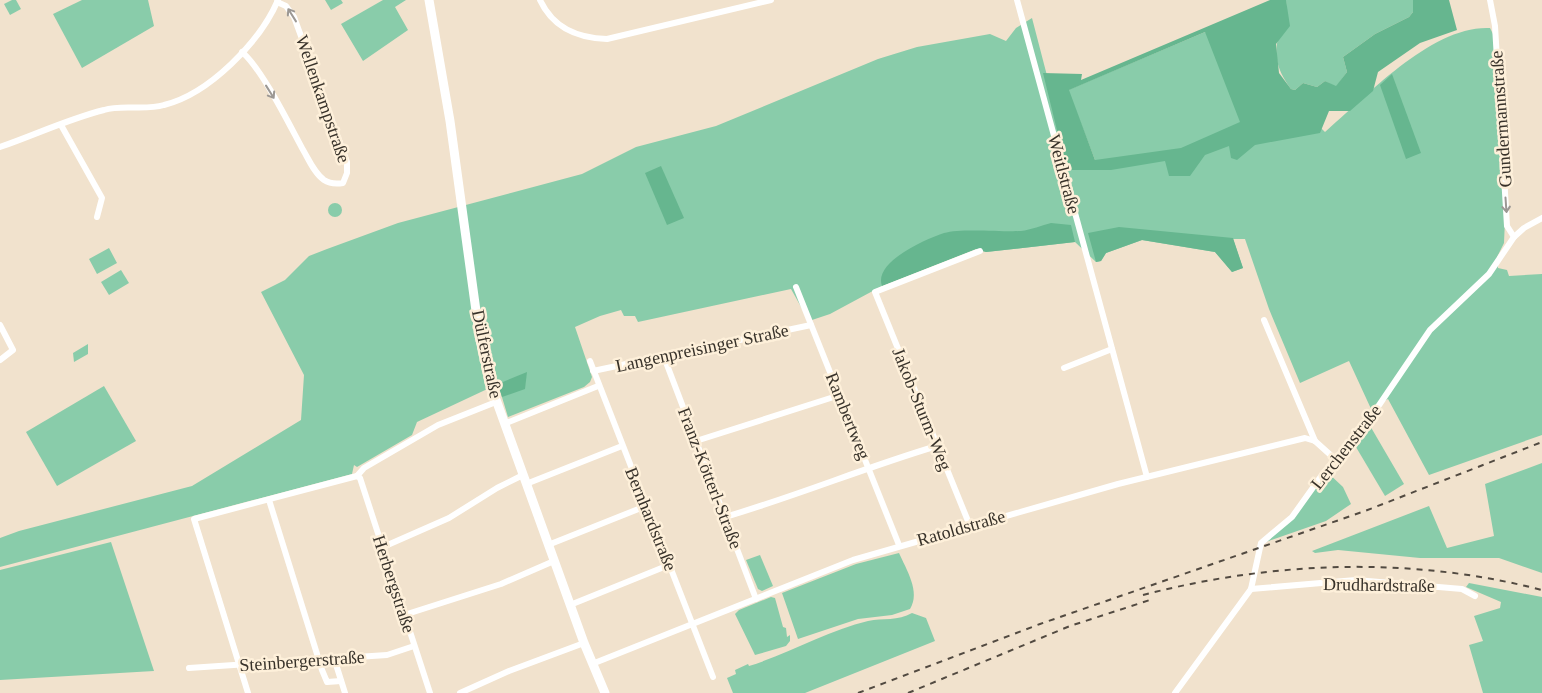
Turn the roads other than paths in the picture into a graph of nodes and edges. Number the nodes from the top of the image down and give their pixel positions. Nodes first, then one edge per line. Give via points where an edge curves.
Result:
1 (429, 0) edge
2 (540, 0) edge
3 (771, 0) edge
4 (1017, 0) edge
5 (1490, 0) edge
6 (278, 1) edge
7 (242, 52) junction
8 (61, 125) junction
9 (0, 147) edge
10 (97, 217) dead end
11 (1542, 218) edge
12 (1514, 237) junction
13 (980, 250) dead end
14 (796, 287) dead end
15 (1264, 320) dead end
16 (0, 325) edge
17 (811, 325) junction
18 (1112, 349) junction
19 (664, 357) junction
20 (0, 360) edge
21 (590, 361) dead end
22 (1064, 368) dead end
23 (593, 371) junction
24 (598, 386) junction
25 (840, 395) junction
26 (496, 402) junction
27 (504, 424) junction
28 (696, 441) junction
29 (1316, 441) junction
30 (622, 446) junction
31 (937, 446) junction
32 (1335, 459) junction
33 (868, 467) junction
34 (357, 476) junction
35 (1147, 477) junction
36 (524, 480) junction
37 (268, 500) junction
38 (646, 506) junction
39 (725, 517) junction
40 (970, 526) junction
41 (548, 545) junction
42 (899, 545) junction
43 (383, 547) junction
44 (554, 561) junction
45 (669, 565) junction
46 (1251, 589) junction
47 (1475, 596) dead end
48 (756, 598) junction
49 (570, 605) junction
50 (404, 615) junction
51 (694, 625) junction
52 (584, 643) junction
53 (414, 646) junction
54 (334, 658) junction
55 (319, 659) junction
56 (592, 664) junction
57 (240, 665) junction
58 (189, 668) dead end
59 (713, 677) dead end
60 (341, 681) junction
61 (248, 693) edge
62 (345, 693) edge
63 (430, 693) edge
64 (460, 693) edge
65 (605, 693) edge
66 (1174, 693) edge

1 - 26 main road, Dülferstraße via 450,120 480,340
2 - 3 street via 550,17 566,30 591,39 607,39
4 - 18 street, Weitlstraße
5 -> 12 street, Gundermannstraße via 1495,26 1507,226
6 - 7 street via 264,26
7 -> 6 street, Wellenkampstraße via 249,58 315,170 325,180 343,183 347,162 302,37 290,10
7 - 8 street via 187,97 163,106 112,108
8 - 9 street
8 - 10 street via 102,198
11 - 12 street, Lerchenstraße
12 - 32 street, Lerchenstraße via 1489,274 1430,330 1373,414
13 - 31 street, Jakob-Sturm-Weg via 875,292
14 - 17 street, Rambertweg
15 - 29 street
16 - 20 street via 13,350
17 - 19 street, Langenpreisinger Straße
17 - 25 street, Rambertweg
18 - 22 street
18 - 35 street, Weitlstraße
19 - 23 street, Langenpreisinger Straße
19 - 28 street, Franz-Kötterl-Straße
21 - 23 street, Bernhardstraße
23 - 24 street, Bernhardstraße
24 - 27 street, Langenpreisinger Straße
24 - 30 street, Bernhardstraße
25 - 28 street
25 - 33 street, Rambertweg
26 - 27 main road, Dülferstraße
26 - 34 street via 438,425 364,468
27 - 36 main road, Dülferstraße
28 - 39 street, Franz-Kötterl-Straße
29 - 32 street
29 - 35 street, Ratoldstraße via 1298,439
30 - 36 street
30 - 38 street, Bernhardstraße
31 - 33 street
31 - 40 street, Jakob-Sturm-Weg
32 - 46 street, Lerchenstraße via 1292,517 1261,543
33 - 39 street
33 - 42 street, Rambertweg
34 - 37 street
34 - 43 street, Herbergstraße
35 - 40 street, Ratoldstraße
36 - 41 main road, Dülferstraße
36 - 43 street via 497,488 449,518
37 - 55 street
37 - 57 street via 194,519
38 - 41 street
38 - 45 street, Bernhardstraße
39 - 48 street, Franz-Kötterl-Straße
40 - 42 street, Ratoldstraße
41 - 44 main road, Dülferstraße
42 - 48 street, Ratoldstraße
43 - 50 street, Herbergstraße
44 - 49 main road, Dülferstraße
44 - 50 street via 501,584
45 - 49 street
45 - 51 street, Bernhardstraße
46 - 47 street, Drudhardstraße via 1356,580 1462,589
46 - 66 street, Lerchenstraße
48 - 51 street, Ratoldstraße
49 - 52 main road, Dülferstraße
50 - 53 street, Herbergstraße
51 - 56 street, Ratoldstraße
51 - 59 street, Bernhardstraße
52 - 56 main road, Dülferstraße
52 - 64 street via 510,670
53 - 54 street, Steinbergerstraße via 387,654
53 - 63 street, Herbergstraße
54 - 55 street, Steinbergerstraße
54 - 60 street
55 - 57 street, Steinbergerstraße
55 - 60 street via 327,682
56 - 65 main road, Dülferstraße
57 - 58 street, Steinbergerstraße
57 - 61 street
60 - 62 street

